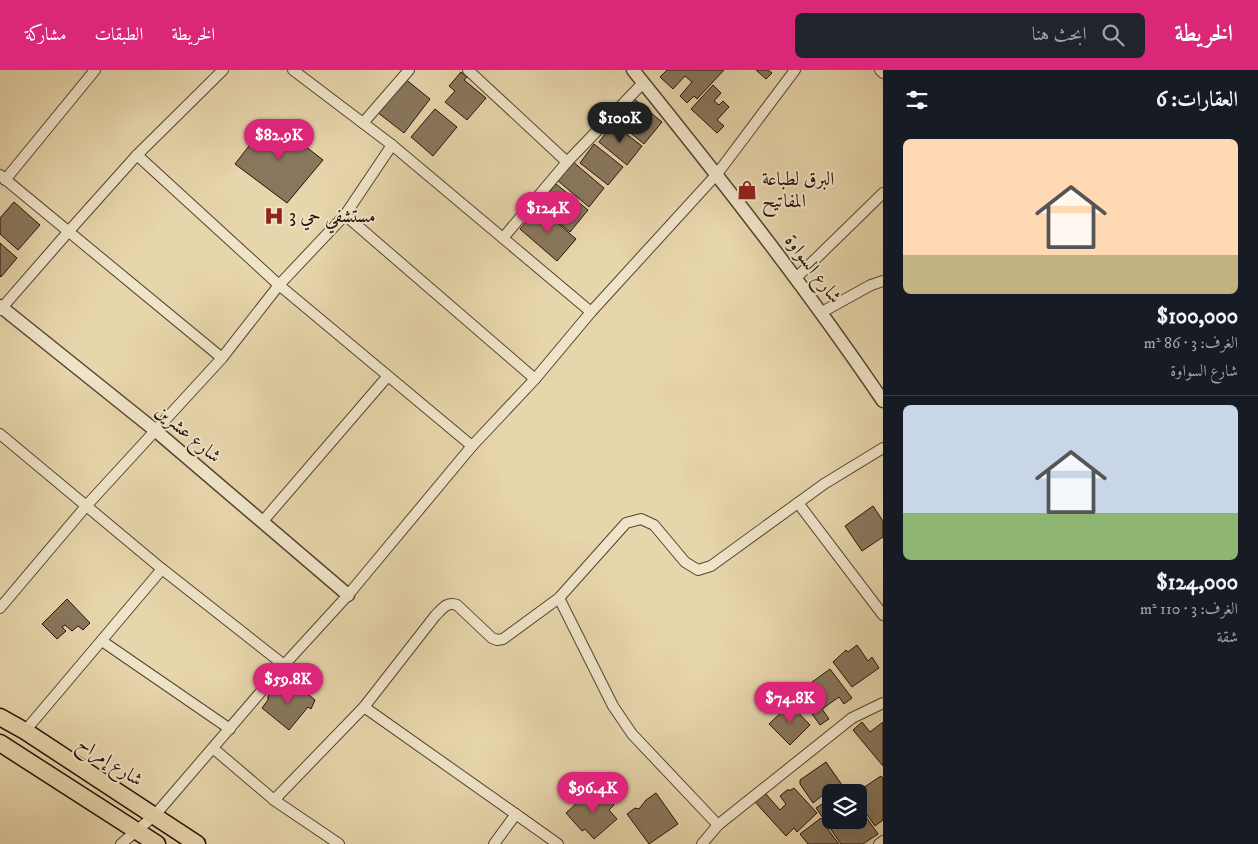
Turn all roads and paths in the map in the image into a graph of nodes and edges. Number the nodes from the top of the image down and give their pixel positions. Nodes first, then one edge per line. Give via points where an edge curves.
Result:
1 (95, 70) edge
2 (223, 70) edge
3 (293, 70) edge
4 (409, 70) edge
5 (468, 70) edge
6 (633, 70) edge
7 (795, 70) edge
8 (880, 70) edge
9 (883, 73) edge
10 (643, 83) junction
11 (363, 123) junction
12 (392, 144) junction
13 (138, 155) junction
14 (567, 162) junction
15 (717, 174) junction
16 (2, 178) edge
17 (883, 193) edge
18 (345, 215) junction
19 (69, 230) junction
20 (503, 238) junction
21 (796, 278) junction
22 (883, 281) edge
23 (279, 285) junction
24 (1, 308) edge
25 (591, 312) junction
26 (822, 312) junction
27 (222, 358) junction
28 (387, 377) junction
29 (535, 379) junction
30 (883, 401) edge
31 (156, 431) junction
32 (1, 437) edge
33 (472, 446) junction
34 (883, 448) edge
35 (798, 503) junction
36 (87, 505) junction
37 (263, 521) junction
38 (162, 569) junction
39 (348, 595) junction
40 (559, 598) junction
41 (0, 608) edge
42 (883, 615) edge
43 (102, 641) junction
44 (284, 666) junction
45 (883, 703) edge
46 (364, 707) junction
47 (0, 718) edge
48 (230, 729) junction
49 (25, 731) junction
50 (0, 743) edge
51 (214, 749) junction
52 (274, 800) junction
53 (516, 814) junction
54 (155, 815) junction
55 (718, 825) junction
56 (138, 830) junction
57 (883, 842) edge
58 (121, 844) edge
59 (157, 844) edge
60 (197, 844) edge
61 (339, 844) edge
62 (494, 844) edge
63 (558, 844) edge
64 (702, 844) edge
65 (879, 844) edge

1 - 16 street
2 - 13 street
3 - 11 street
4 - 11 street
5 - 14 street
6 - 10 street, شارع السواوة
7 - 15 street
8 - 9 street
10 - 14 street
10 - 15 street, شارع السواوة
11 - 12 street
12 - 18 street
12 - 20 street
13 - 19 street
13 - 23 street
14 - 20 street
15 - 21 street, شارع السواوة
15 - 25 street
16 - 19 street
17 - 21 street
18 - 23 street
18 - 29 street
19 - 24 street
19 - 27 street
20 - 25 street
21 - 26 street, شارع السواوة
22 - 26 street
23 - 27 street
23 - 28 street
24 - 31 street, شارع عشرين
25 - 29 street
26 - 30 street, شارع السواوة
27 - 31 street
28 - 33 street
28 - 37 street
29 - 33 street
31 - 36 street
31 - 37 street, شارع عشرين
32 - 36 street
33 - 39 street
34 - 35 street
35 - 40 street via 711,566 698,570 686,562 654,525 641,520 626,523
35 - 42 street
36 - 38 street
36 - 41 street
37 - 39 street, شارع عشرين
38 - 43 street
38 - 44 street
39 - 44 street
40 - 46 street via 504,639 498,640 457,605 448,603
40 - 55 street via 613,706 632,734
43 - 48 street
43 - 49 street
44 - 48 street
45 - 55 street via 852,718
46 - 52 street
46 - 53 street
47 - 49 main road, شارع إمراح
48 - 51 street
49 - 54 main road, شارع إمراح
50 - 56 main road
51 - 52 street
51 - 54 street
52 - 61 street
53 - 62 street
53 - 63 street
54 - 56 street
54 - 60 main road, شارع إمراح
55 - 64 street
56 - 58 street
56 - 59 main road
57 - 65 street

